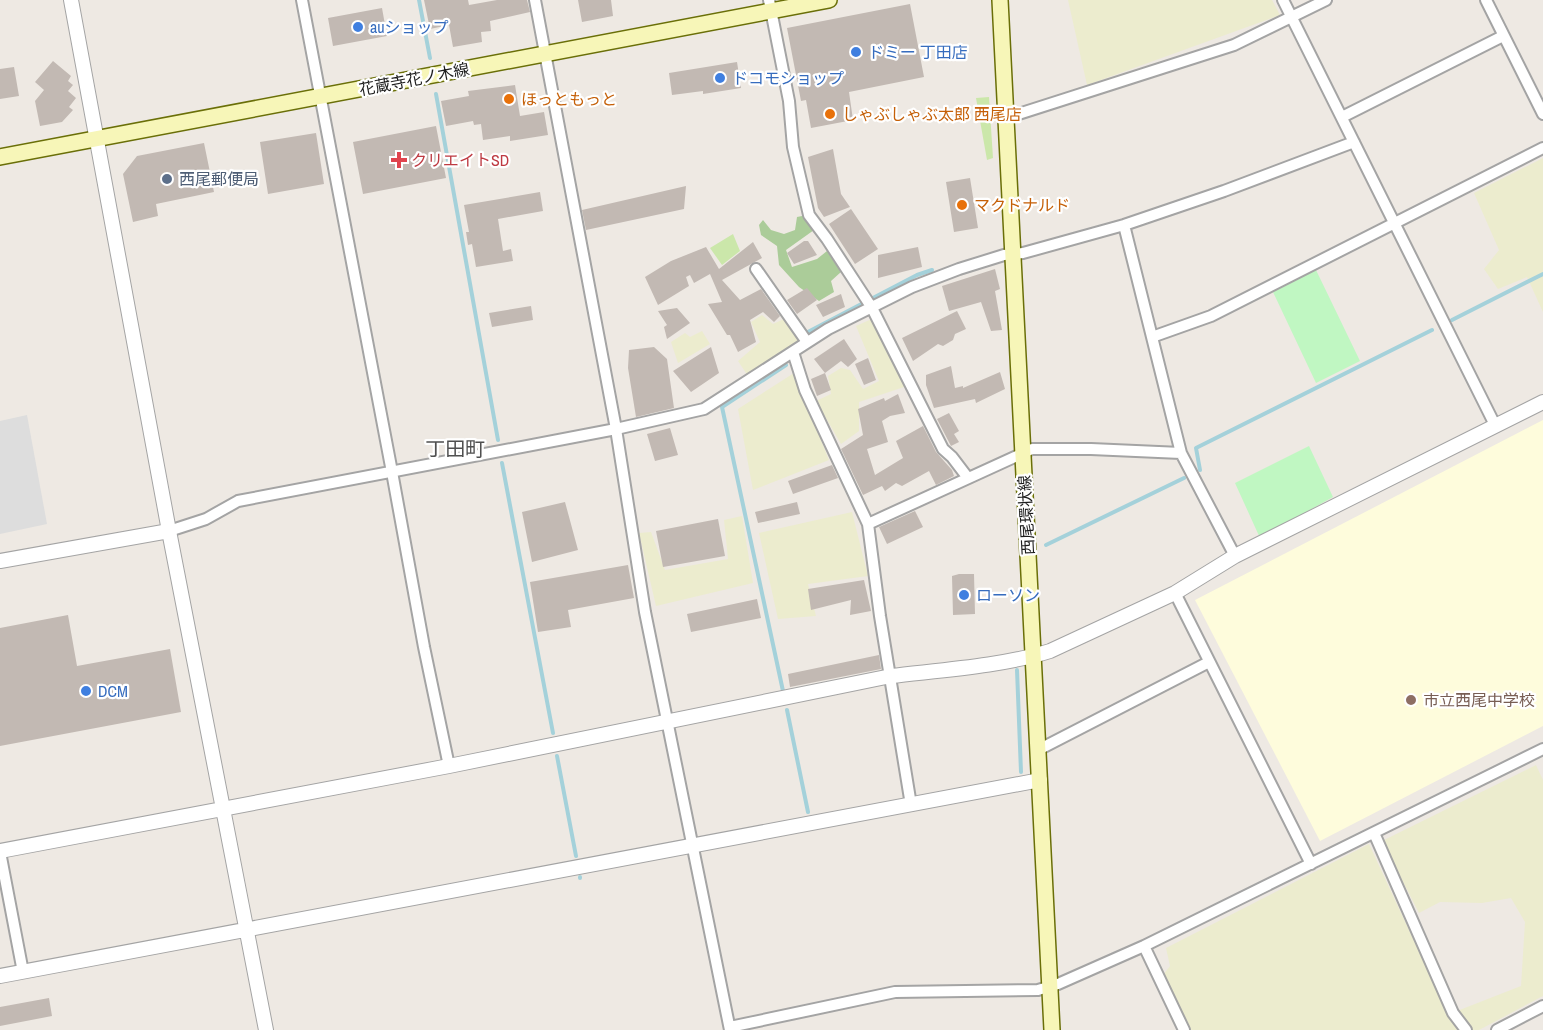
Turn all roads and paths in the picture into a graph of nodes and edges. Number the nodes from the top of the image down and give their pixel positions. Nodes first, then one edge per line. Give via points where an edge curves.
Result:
1 (71, 0) edge
2 (302, 0) edge
3 (535, 0) edge
4 (829, 0) edge
5 (1000, 0) edge
6 (1283, 0) edge
7 (1326, 0) edge
8 (1486, 0) edge
9 (770, 5) edge
10 (1292, 17) junction
11 (1503, 36) junction
12 (545, 54) junction
13 (321, 96) junction
14 (1543, 114) edge
15 (1342, 117) junction
16 (1006, 118) junction
17 (97, 138) junction
18 (1354, 141) junction
19 (1543, 148) edge
20 (0, 158) edge
21 (1395, 222) junction
22 (1124, 225) junction
23 (1013, 254) junction
24 (756, 269) dead end
25 (870, 306) junction
26 (1152, 337) junction
27 (807, 342) junction
28 (793, 352) junction
29 (1543, 402) edge
30 (1495, 425) junction
31 (616, 429) junction
32 (1182, 453) junction
33 (1023, 454) junction
34 (392, 472) junction
35 (968, 478) junction
36 (868, 524) junction
37 (170, 531) junction
38 (1235, 556) junction
39 (0, 561) edge
40 (1175, 593) junction
41 (1034, 656) junction
42 (1209, 662) junction
43 (891, 676) junction
44 (666, 723) junction
45 (1543, 749) edge
46 (1038, 750) junction
47 (449, 766) junction
48 (1040, 780) junction
49 (911, 805) junction
50 (224, 808) junction
51 (1374, 833) junction
52 (692, 846) junction
53 (0, 852) edge
54 (1311, 864) junction
55 (248, 930) junction
56 (1144, 946) junction
57 (23, 972) junction
58 (0, 976) edge
59 (1049, 987) junction
60 (1543, 1006) edge
61 (730, 1028) edge
62 (266, 1030) edge
63 (1052, 1030) edge
64 (1184, 1030) edge
65 (1466, 1030) edge
66 (1497, 1030) edge

1 - 17 street
2 - 13 street
3 - 12 street
4 - 9 main road, 花蔵寺花ノ木線
5 - 16 main road, 西尾環状線
6 - 10 street
7 - 10 street
8 - 11 street
9 - 12 main road, 花蔵寺花ノ木線
9 - 25 street via 789,101 793,147 809,215
10 - 15 street
10 - 16 street via 1234,45
11 - 14 street
11 - 15 street
12 - 13 main road, 花蔵寺花ノ木線
12 - 31 street
13 - 17 main road, 花蔵寺花ノ木線
13 - 34 street
15 - 18 street
16 - 23 main road, 西尾環状線
17 - 20 main road, 花蔵寺花ノ木線
17 - 37 street
18 - 21 street
18 - 22 street
19 - 21 street
21 - 26 street via 1211,316
21 - 30 street
22 - 23 street
22 - 26 street
23 - 25 street via 958,268
23 - 33 main road, 西尾環状線
24 - 27 street
25 - 27 street
25 - 35 street via 943,449
26 - 32 street
27 - 28 street
28 - 31 street via 704,409
28 - 36 street via 805,390
29 - 30 street
30 - 38 street
31 - 34 street
31 - 44 street
32 - 33 street via 1032,449
32 - 38 street
33 - 35 street
33 - 41 main road, 西尾環状線
34 - 37 street via 238,501 206,519
34 - 47 street
35 - 36 street
36 - 43 street
37 - 39 street
37 - 50 street
38 - 40 street
40 - 41 street
40 - 42 street
41 - 43 street
41 - 46 main road, 西尾環状線
42 - 46 street
42 - 54 street
43 - 44 street
43 - 49 street
44 - 47 street
44 - 52 street
45 - 51 street
46 - 48 main road, 西尾環状線
47 - 50 street
48 - 49 street
48 - 59 main road, 西尾環状線
49 - 52 street
50 - 53 street
50 - 55 street
51 - 54 street
51 - 65 street via 1453,1013
52 - 55 street
52 - 61 street
53 - 57 street
54 - 56 street
55 - 57 street
55 - 62 street
56 - 59 street
56 - 64 street
57 - 58 street
59 - 61 street via 894,992
59 - 63 main road, 西尾環状線
60 - 66 street

